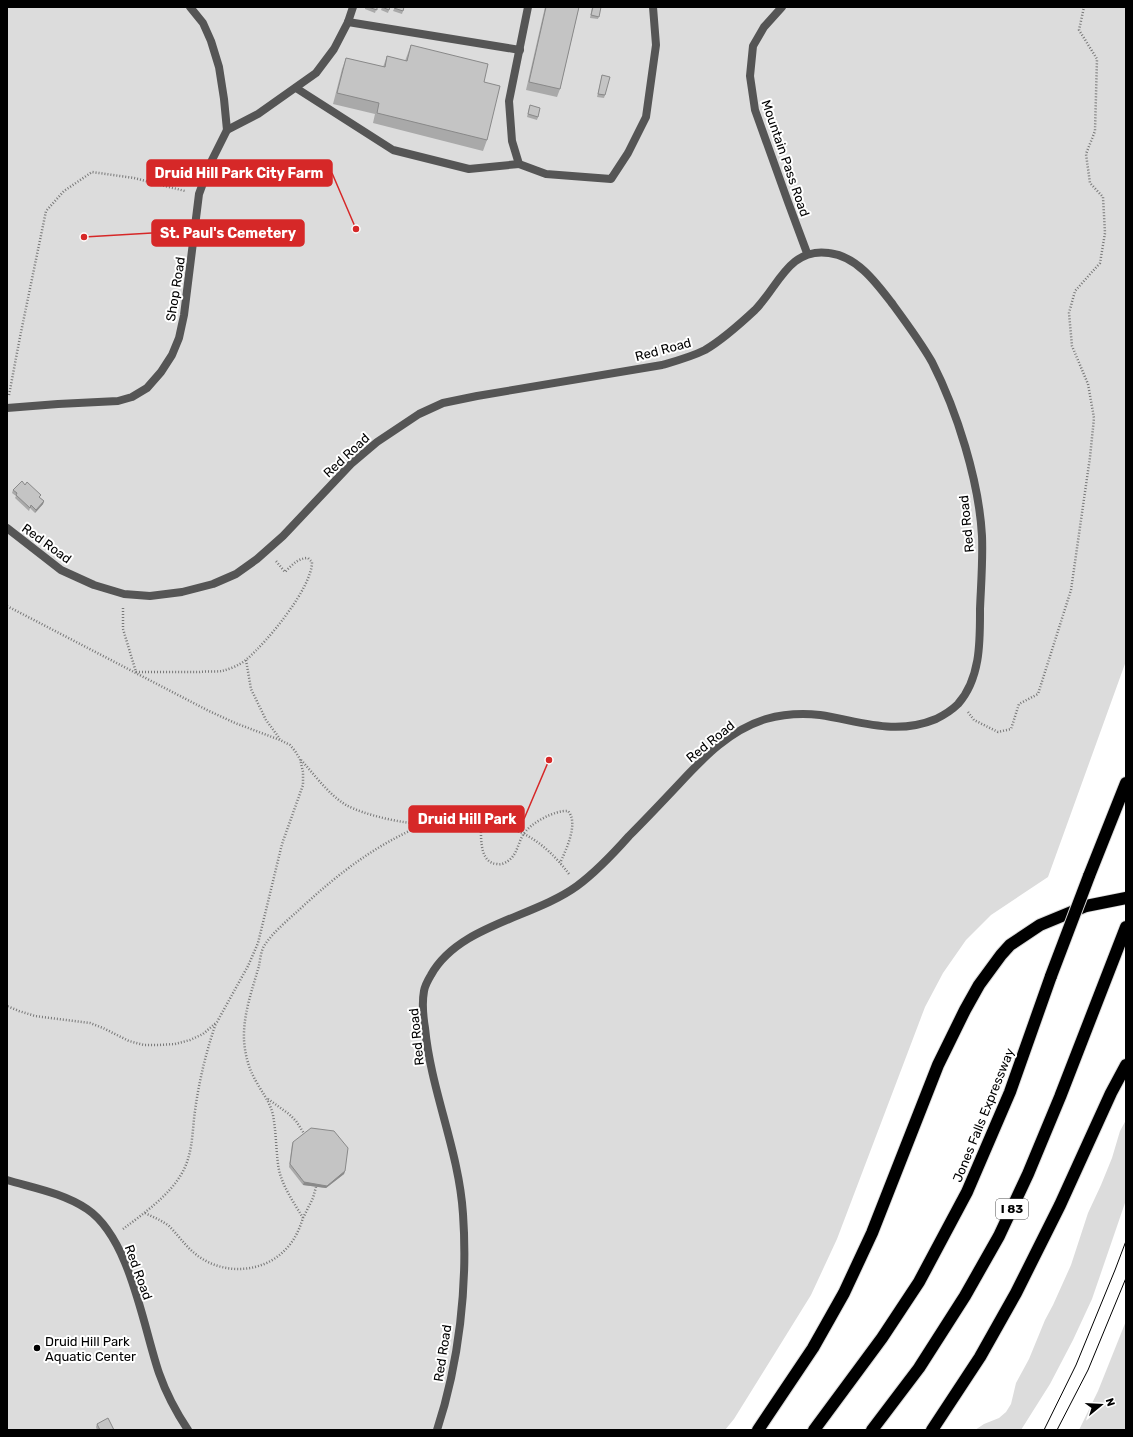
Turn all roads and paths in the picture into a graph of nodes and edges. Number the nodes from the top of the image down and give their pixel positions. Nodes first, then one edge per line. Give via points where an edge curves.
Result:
1 (190, 7) edge
2 (353, 7) edge
3 (528, 7) edge
4 (653, 7) edge
5 (782, 7) edge
6 (1084, 7) edge
7 (348, 22) junction
8 (520, 50) junction
9 (296, 88) junction
10 (227, 130) junction
11 (519, 164) junction
12 (199, 194) junction
13 (807, 253) junction
14 (9, 399) dead end
15 (7, 408) edge
16 (7, 528) edge
17 (266, 550) junction
18 (7, 606) edge
19 (123, 606) dead end
20 (246, 660) junction
21 (136, 672) junction
22 (961, 701) junction
23 (280, 740) junction
24 (300, 759) junction
25 (1126, 783) edge
26 (481, 823) junction
27 (425, 824) junction
28 (524, 834) junction
29 (560, 863) junction
30 (578, 885) junction
31 (1126, 898) edge
32 (1126, 927) edge
33 (258, 943) junction
34 (264, 946) junction
35 (7, 1006) edge
36 (217, 1022) junction
37 (1126, 1065) edge
38 (268, 1099) junction
39 (305, 1135) edge
40 (7, 1180) edge
41 (316, 1187) edge
42 (145, 1213) junction
43 (303, 1218) junction
44 (113, 1237) junction
45 (188, 1430) edge
46 (437, 1430) edge
47 (758, 1430) edge
48 (814, 1430) edge
49 (872, 1430) edge
50 (932, 1430) edge

1 - 10 lane via 203,23 220,67
2 - 7 lane
3 - 8 lane
4 - 11 lane via 656,45 646,117 628,153 611,179 546,174
5 - 13 lane, Mountain Pass Road via 764,27 753,46 750,76 755,110
6 - 22 path via 1079,30 1097,59 1095,131 1086,154 1090,183 1103,197 1105,233 1100,263 1075,291 1068,313 1072,346 1088,384 1094,418 1071,590 1038,694 1019,704 1011,729 998,732 974,720
7 - 8 lane
7 - 9 lane via 334,49 316,73
8 - 11 lane via 509,101 512,141
9 - 10 lane via 258,114
9 - 11 lane via 393,150 469,169
10 - 12 lane, Shop Road
12 - 14 path via 134,178 92,172 64,191 46,211
12 - 15 lane, Shop Road via 179,338 172,355 147,388 132,397 118,401
13 - 17 lane, Red Road via 788,268 757,308 724,336 686,358 662,365 443,403 419,414 377,442 356,460 283,536
13 - 22 lane, Red Road via 842,255 865,270 886,295 930,358 950,404 976,492 982,536 980,632 976,667 970,686
16 - 17 lane, Red Road via 61,570 94,585 124,594 150,596 182,592 213,584 236,574
17 - 20 path via 285,572 302,558 308,558 312,562 312,568 287,614
18 - 21 path
19 - 21 path via 123,629
20 - 21 path via 222,671
20 - 23 path via 251,689 266,720
21 - 23 path via 221,717
22 - 30 lane, Red Road via 948,713 927,722 904,727 878,727 818,715 792,714 746,726 702,760 608,859
23 - 24 path via 295,751
24 - 27 path via 331,793 346,804 362,812 388,819
24 - 33 path via 303,785 282,844
25 - 48 highway, Jones Falls Expressway, bridge via 1051,976 1010,1092 967,1192 919,1282 882,1338
26 - 27 path
26 - 28 path via 505,827
26 - 28 path via 482,849 486,859 493,864 501,865 509,861
27 - 34 path via 400,835 353,864 327,884
28 - 29 path
28 - 29 path via 537,822 561,810 568,811 572,815 573,823
29 - 30 path
30 - 46 lane, Red Road via 567,893 484,930 462,943 444,957 431,974 424,992 427,1053 457,1175 463,1211 462,1297 457,1348
31 - 47 highway via 1086,906 1040,925 1010,945 979,985 938,1065 872,1233 844,1293 813,1348
32 - 49 highway, I 83 via 1060,1097 999,1236 965,1296 919,1368
33 - 34 path
33 - 36 path
34 - 38 path via 245,1020 244,1040 250,1069
35 - 36 path via 35,1016 90,1023 144,1045 175,1044 190,1040 203,1034
36 - 42 path via 200,1079 193,1138 183,1173
37 - 50 highway via 1016,1294 980,1357
38 - 39 path via 293,1117
38 - 43 path via 273,1115 281,1178
40 - 44 lane, Red Road via 72,1200 88,1210
41 - 43 path
42 - 43 path via 169,1227 201,1258 216,1266 232,1269 247,1269 276,1259 291,1243
42 - 44 path
44 - 45 lane, Red Road via 131,1278 159,1373

